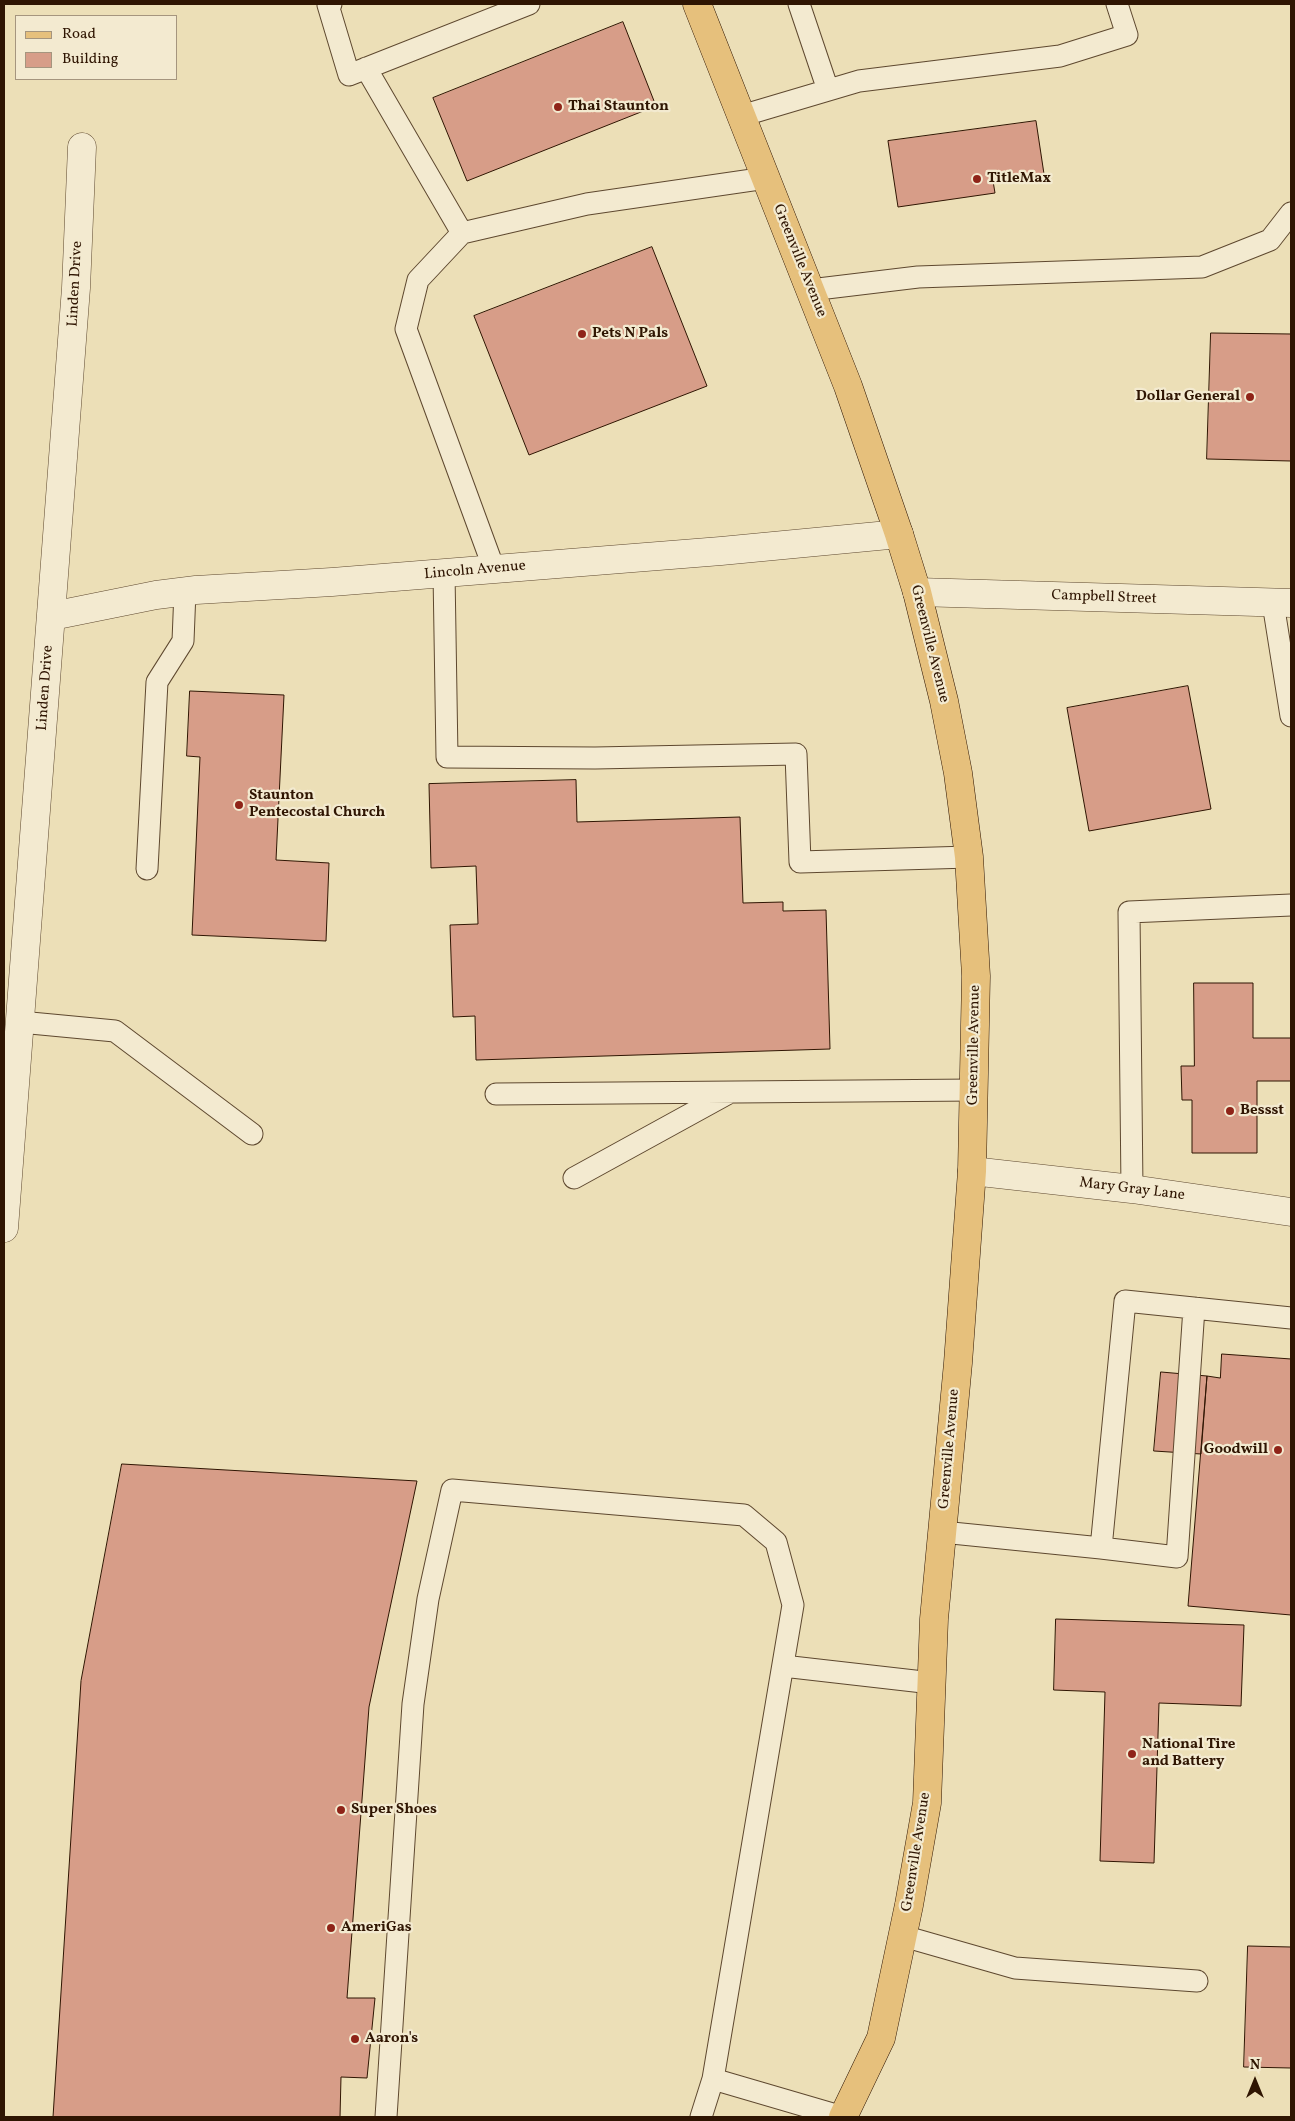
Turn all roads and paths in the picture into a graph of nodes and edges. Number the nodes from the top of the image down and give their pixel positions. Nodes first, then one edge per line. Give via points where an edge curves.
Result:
1 (331, 4) edge
2 (529, 4) edge
3 (697, 4) edge
4 (799, 4) edge
5 (1117, 4) edge
6 (366, 68) junction
7 (828, 90) junction
8 (741, 116) junction
9 (82, 147) dead end
10 (766, 178) junction
11 (1291, 213) edge
12 (462, 234) junction
13 (810, 290) junction
14 (899, 534) junction
15 (494, 569) junction
16 (444, 573) junction
17 (184, 591) junction
18 (917, 592) junction
19 (1282, 603) edge
20 (52, 616) junction
21 (1291, 716) edge
22 (969, 857) junction
23 (147, 869) dead end
24 (1291, 905) edge
25 (20, 1022) junction
26 (975, 1090) junction
27 (730, 1092) junction
28 (496, 1094) dead end
29 (252, 1134) dead end
30 (972, 1171) junction
31 (574, 1178) dead end
32 (1132, 1189) junction
33 (1291, 1212) edge
34 (4, 1228) edge
35 (1194, 1308) junction
36 (1291, 1318) edge
37 (942, 1532) junction
38 (1101, 1548) junction
39 (783, 1666) junction
40 (932, 1683) junction
41 (903, 1936) junction
42 (1197, 1982) dead end
43 (713, 2079) junction
44 (386, 2117) edge
45 (702, 2117) edge
46 (843, 2117) edge

1 - 6 lane via 328,5 349,76
2 - 6 lane
3 - 8 main road, Greenville Avenue
4 - 7 lane
5 - 7 lane via 1127,35 1060,56 859,81
6 - 12 lane
7 - 8 lane
8 - 10 main road, Greenville Avenue
9 - 20 street, Linden Drive via 76,288
10 - 12 lane via 587,204
10 - 13 main road, Greenville Avenue
11 - 13 lane via 1270,240 1202,267 918,277
12 - 15 lane via 418,280 406,329
13 - 14 main road, Greenville Avenue via 848,386
14 - 15 street, Lincoln Avenue
14 - 18 main road, Greenville Avenue
15 - 16 street, Lincoln Avenue
16 - 17 street, Lincoln Avenue
16 - 22 lane via 447,757 796,754 800,862
17 - 20 street, Lincoln Avenue
17 - 23 lane via 183,641 157,682
18 - 19 street, Campbell Street
18 - 22 main road, Greenville Avenue via 944,701
19 - 21 lane
20 - 25 street, Linden Drive
22 - 26 main road, Greenville Avenue via 976,976
24 - 32 lane via 1128,912
25 - 29 lane via 115,1031
25 - 34 street, Linden Drive
26 - 27 lane
26 - 30 main road, Greenville Avenue
27 - 28 lane
27 - 31 lane
30 - 32 street, Mary Gray Lane
30 - 37 main road, Greenville Avenue
32 - 33 street, Mary Gray Lane
35 - 36 lane
35 - 38 lane via 1126,1301
35 - 38 lane via 1176,1556
37 - 38 lane
37 - 40 main road, Greenville Avenue
39 - 40 lane
39 - 43 lane
39 - 44 lane via 793,1605 776,1542 744,1515 452,1490 428,1599 413,1704
40 - 41 main road, Greenville Avenue via 927,1803
41 - 42 lane via 1015,1968
41 - 46 main road, Greenville Avenue via 881,2038
43 - 45 lane
43 - 46 lane

